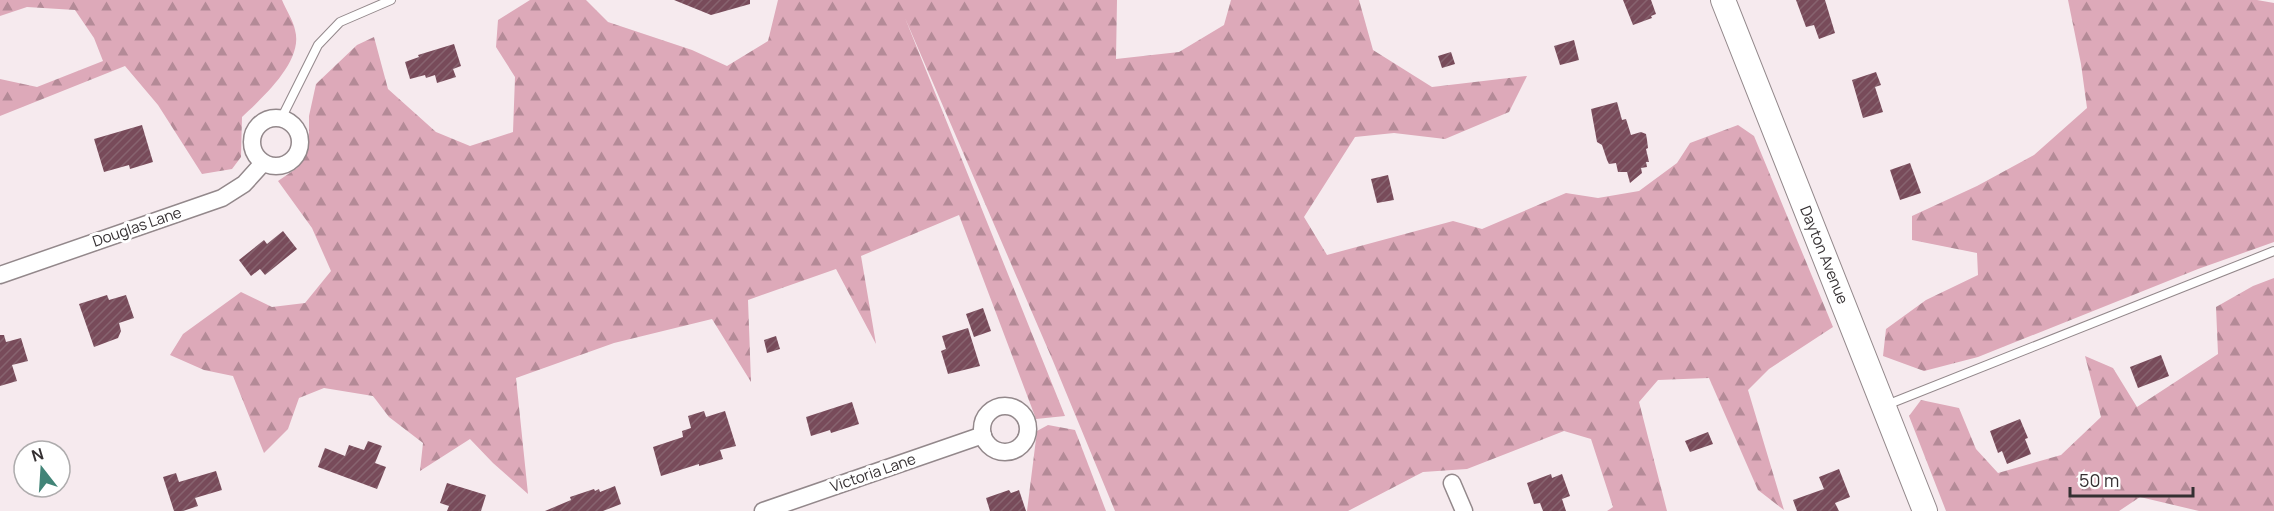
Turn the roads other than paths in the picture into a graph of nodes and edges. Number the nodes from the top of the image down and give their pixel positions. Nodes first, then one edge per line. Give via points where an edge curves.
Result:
1 (391, 0) edge
2 (1723, 0) edge
3 (281, 119) junction
4 (263, 163) junction
5 (2274, 251) edge
6 (0, 275) edge
7 (1884, 406) junction
8 (983, 435) dead end
9 (1452, 483) dead end
10 (763, 511) edge
11 (1464, 511) edge
12 (1925, 511) edge

1 - 3 lane via 340,22 318,45
2 - 7 street, Dayton Avenue
3 - 4 street via 269,119 253,135 254,151
3 - 4 street via 297,129 298,153 287,164
4 - 6 street, Douglas Lane via 244,184 222,198
5 - 7 lane
7 - 12 street, Dayton Avenue
8 - 10 street, Victoria Lane
9 - 11 street

